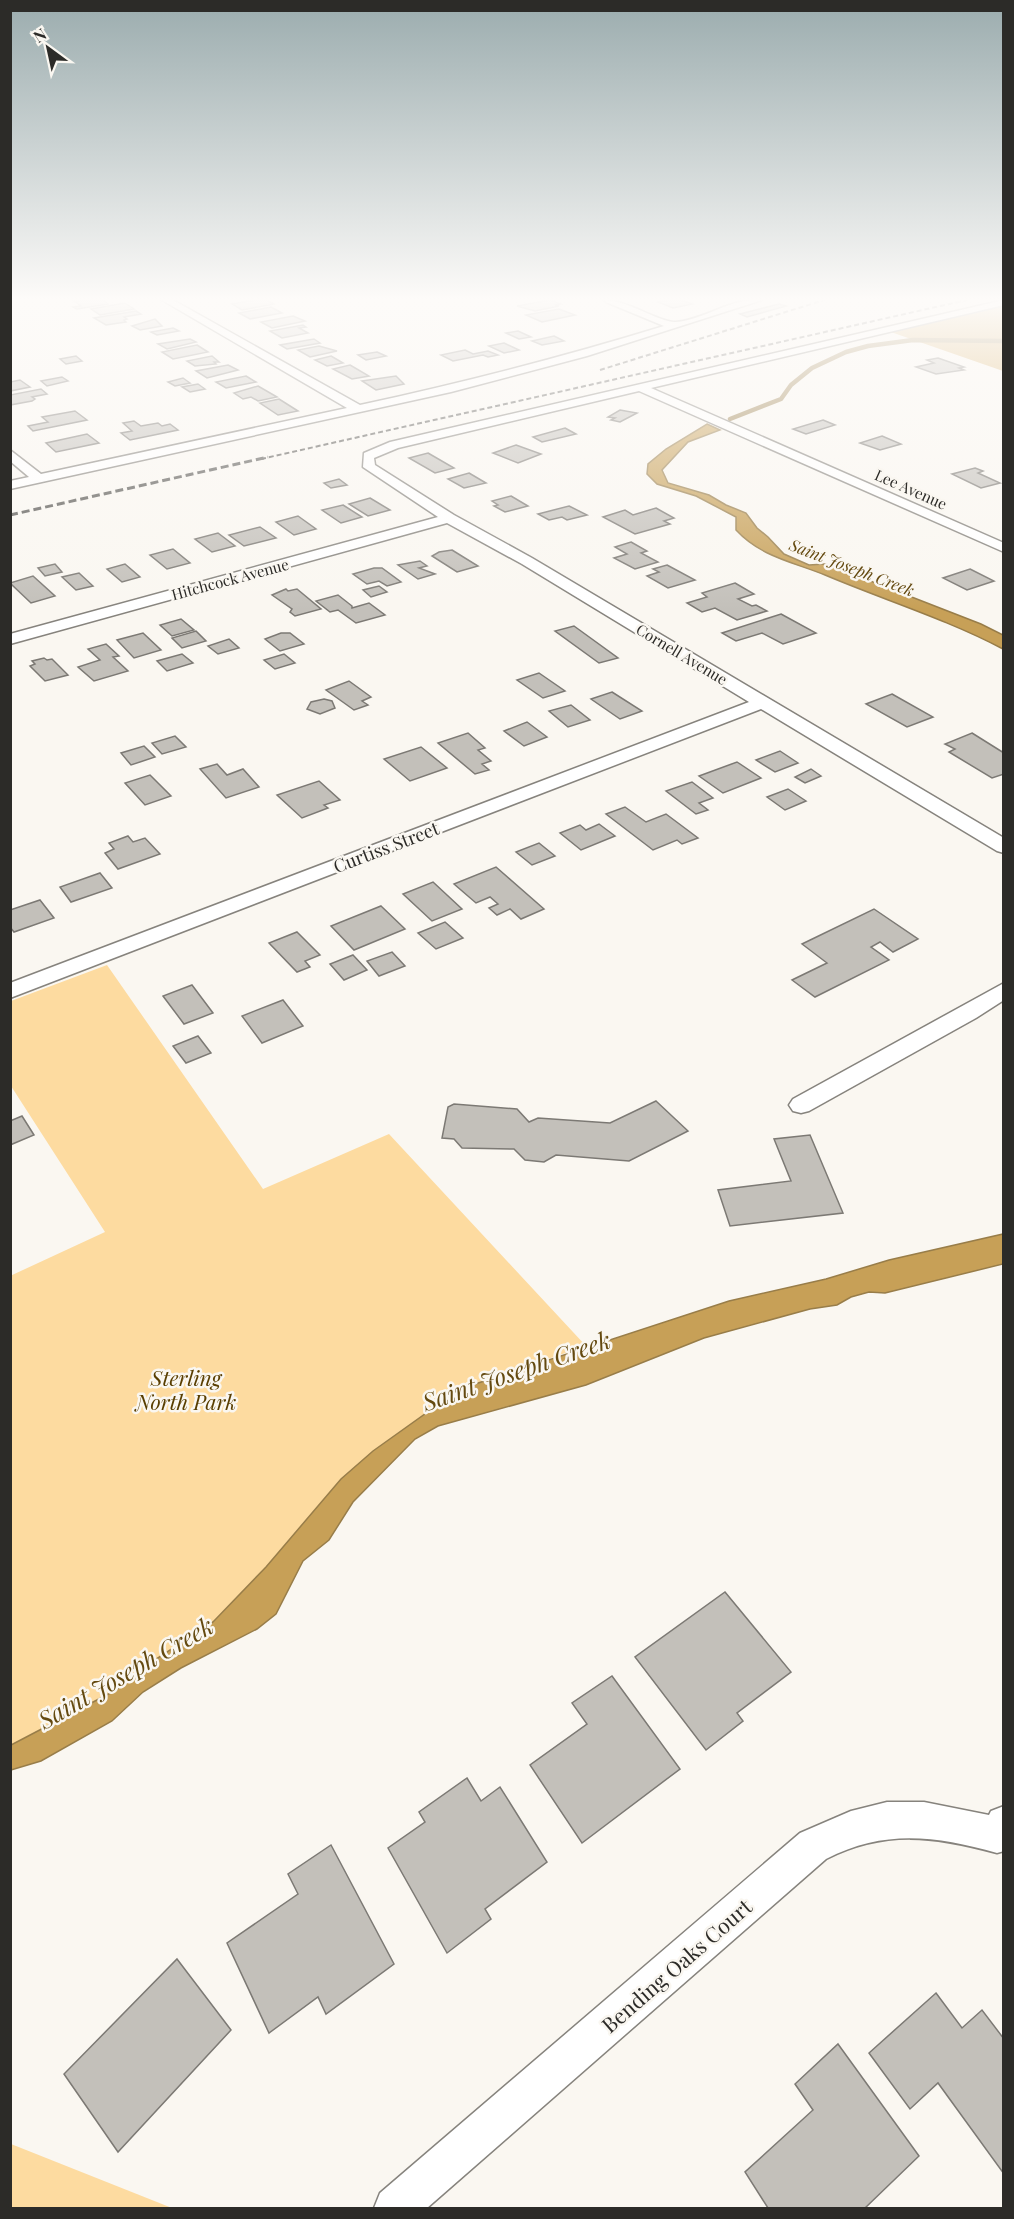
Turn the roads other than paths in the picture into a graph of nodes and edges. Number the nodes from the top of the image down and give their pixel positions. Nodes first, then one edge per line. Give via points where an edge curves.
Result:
1 (347, 404) edge
2 (385, 404) edge
3 (574, 404) edge
4 (676, 404) edge
5 (358, 410) junction
6 (10, 454) edge
7 (39, 479) junction
8 (10, 485) edge
9 (449, 518) junction
10 (1004, 548) edge
11 (10, 639) edge
12 (761, 703) junction
13 (1004, 847) edge
14 (10, 990) edge
15 (1004, 990) edge
16 (801, 1105) dead end
17 (1001, 1834) edge
18 (395, 2208) edge

1 - 5 street
2 - 5 street
3 - 9 street, Cornell Avenue via 394,445 368,456 369,467
4 - 10 street, Lee Avenue
5 - 7 street
6 - 7 street
7 - 8 street
9 - 11 street, Hitchcock Avenue
9 - 12 street, Cornell Avenue
12 - 13 street, Cornell Avenue
12 - 14 street, Curtiss Street
15 - 16 street via 968,1014
17 - 18 street, Bending Oaks Court via 954,1823 894,1819 852,1828 813,1846

